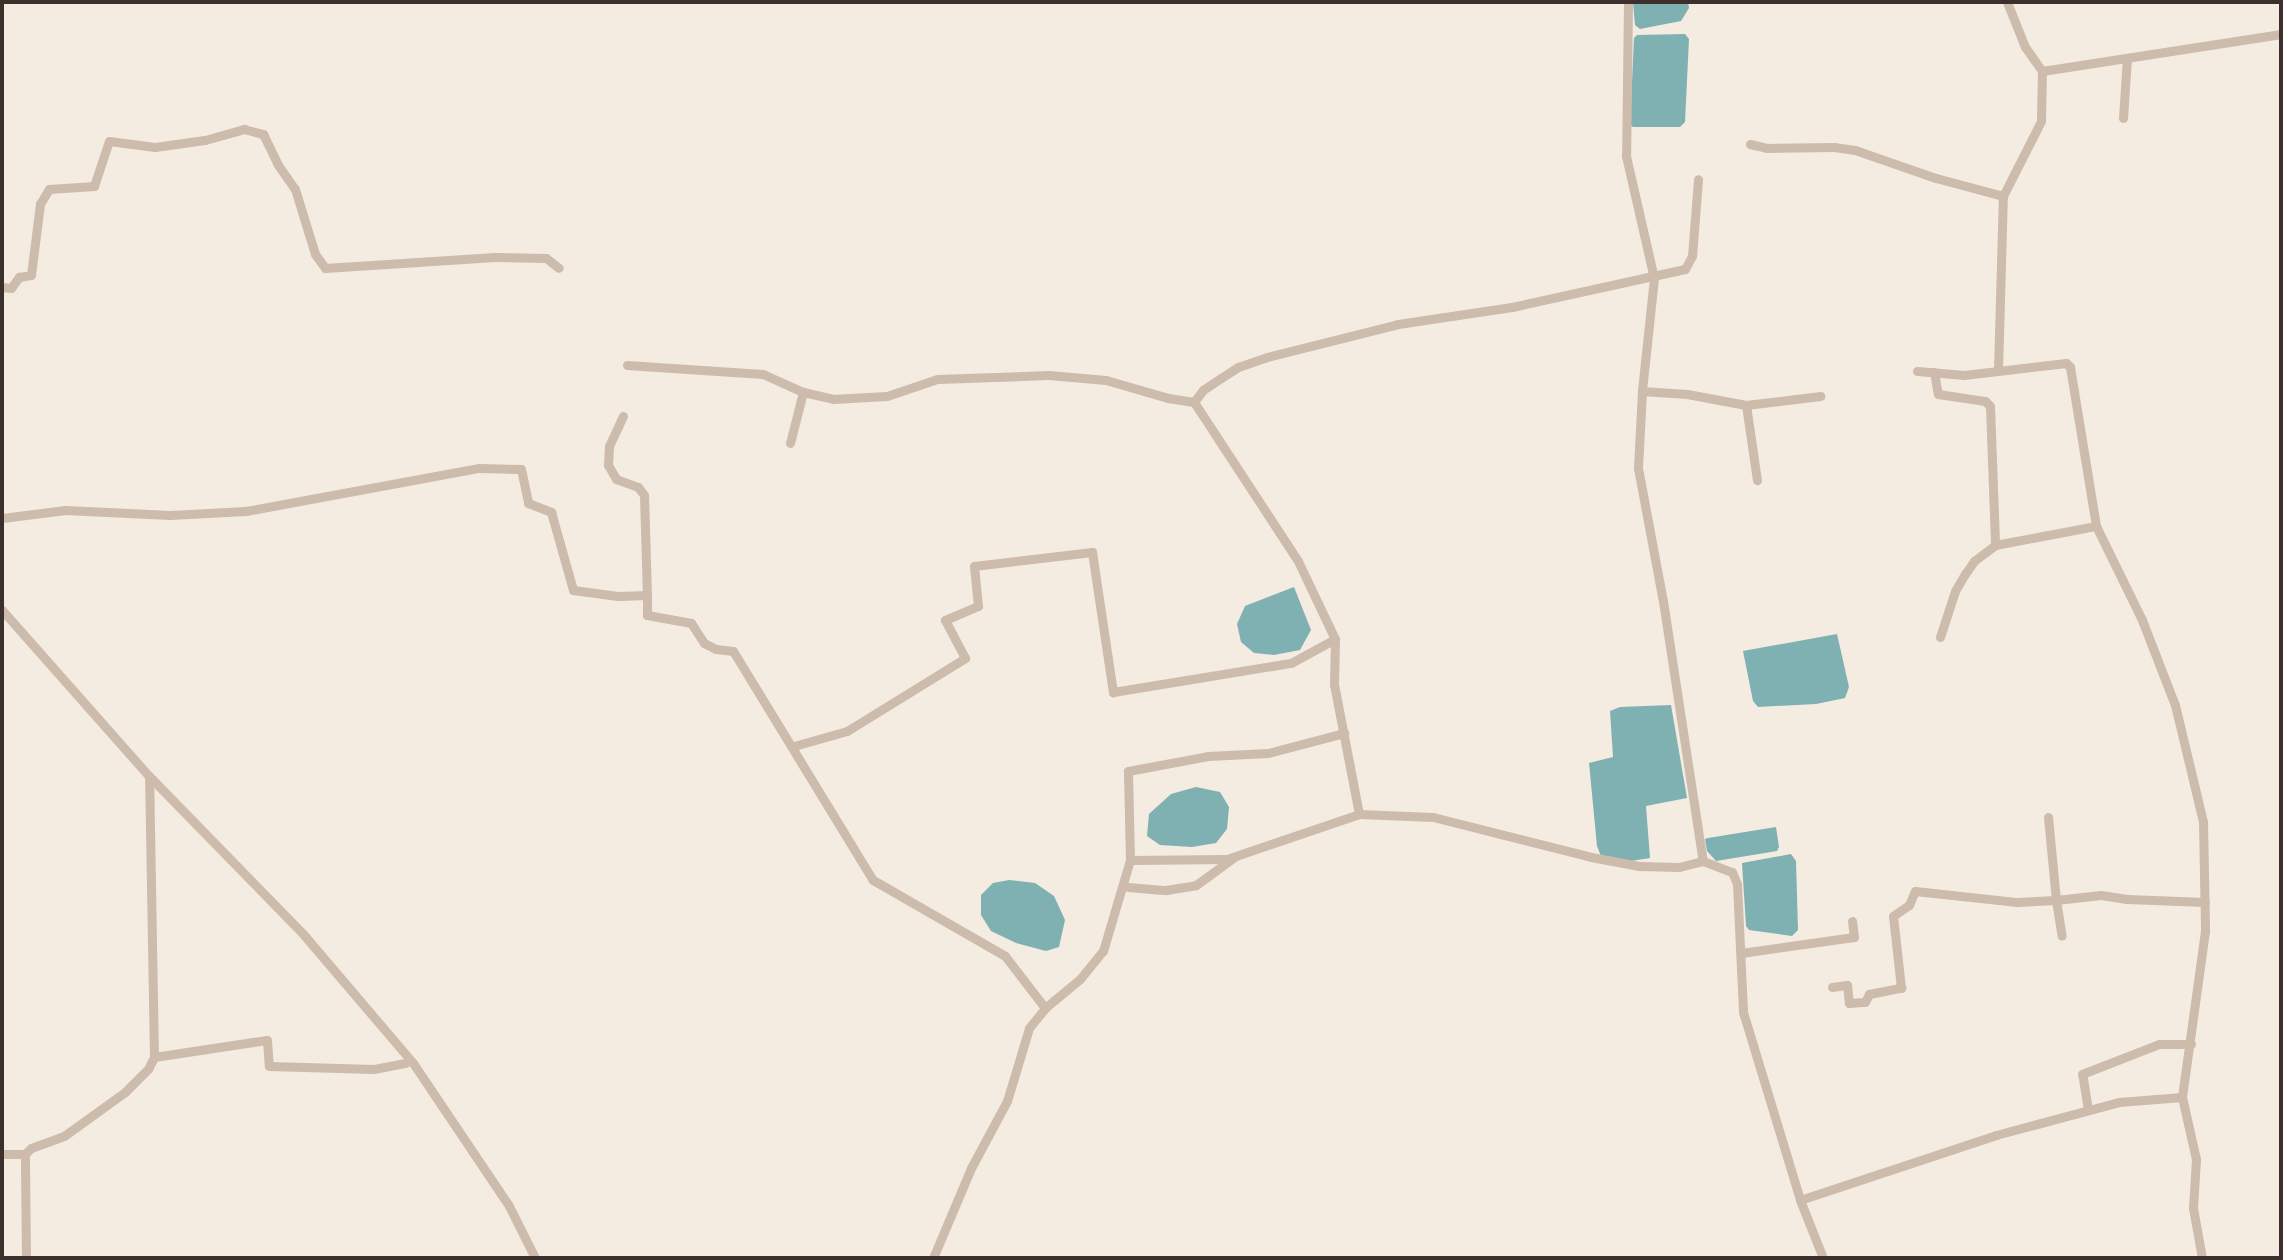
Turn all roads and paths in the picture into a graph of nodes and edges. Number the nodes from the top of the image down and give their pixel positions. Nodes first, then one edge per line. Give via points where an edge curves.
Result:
1 (1628, 2) edge
2 (2007, 2) edge
3 (2281, 34) edge
4 (2127, 58) junction
5 (2042, 71) junction
6 (2123, 118) dead end
7 (1750, 144) dead end
8 (1698, 179) dead end
9 (2003, 196) junction
10 (559, 268) dead end
11 (1654, 278) junction
12 (2, 287) edge
13 (627, 365) dead end
14 (1917, 371) dead end
15 (1998, 371) junction
16 (1934, 372) junction
17 (1642, 391) junction
18 (803, 392) junction
19 (1820, 396) dead end
20 (1194, 402) junction
21 (1746, 405) junction
22 (623, 416) dead end
23 (790, 443) dead end
24 (1757, 480) dead end
25 (2, 518) edge
26 (2096, 526) junction
27 (1995, 545) junction
28 (646, 594) junction
29 (2, 610) edge
30 (1940, 636) dead end
31 (1335, 639) junction
32 (1344, 733) junction
33 (794, 746) dead end
34 (149, 776) junction
35 (1359, 814) junction
36 (2048, 817) dead end
37 (1237, 855) junction
38 (1130, 860) junction
39 (1703, 861) junction
40 (1128, 887) dead end
41 (2056, 900) junction
42 (2205, 902) junction
43 (1852, 921) dead end
44 (2062, 936) dead end
45 (1741, 953) junction
46 (1832, 986) dead end
47 (1045, 1008) junction
48 (2192, 1044) junction
49 (154, 1057) junction
50 (405, 1063) dead end
51 (2182, 1097) junction
52 (2088, 1111) junction
53 (2, 1154) edge
54 (25, 1154) junction
55 (1800, 1200) junction
56 (26, 1258) edge
57 (535, 1258) edge
58 (933, 1258) edge
59 (1823, 1258) edge
60 (2202, 1258) edge

1 - 11 street via 1626,156
2 - 5 street via 2025,47
3 - 4 street
4 - 5 street
4 - 6 street
5 - 9 street via 2041,121
7 - 9 street via 1855,150
8 - 11 street via 1690,263 1685,270
9 - 15 street
10 - 12 street via 546,258 495,257 325,268 315,254 295,189 263,134 244,129 155,147 109,141 94,186 49,189 40,204 31,275 19,277 11,288
11 - 17 street
11 - 20 street via 1398,324 1267,357 1238,367 1203,390
13 - 18 street via 763,374
14 - 16 street
15 - 16 street
15 - 26 street via 2068,365
16 - 27 street via 1938,394 1985,401 1990,406
17 - 21 street
17 - 39 street via 1638,468
18 - 20 street via 833,399 887,396 937,379 1049,375 1105,380
18 - 23 street
19 - 21 street
20 - 31 street via 1298,561
21 - 24 street
22 - 28 street via 609,446 608,465 616,479 638,487 644,495
25 - 28 street via 65,510 170,515 246,512 479,468 521,469 528,503 551,512 573,590 618,596
26 - 27 street
26 - 42 street via 2142,620 2175,705 2203,822
27 - 30 street via 1965,574
28 - 47 street via 647,615 691,623 704,643 733,651 873,880 1004,956
29 - 34 street
31 - 32 street via 1334,684
31 - 33 street via 1291,663 1113,692 1092,552 974,566 978,606 946,620 965,658 847,731
32 - 35 street
32 - 38 street via 1268,754 1208,756 1128,771
34 - 49 street
34 - 57 street via 304,935 413,1063 509,1206
35 - 37 street
35 - 39 street via 1433,817 1639,866 1679,867
36 - 41 street
37 - 38 street via 1227,859
37 - 40 street via 1196,885 1166,890
38 - 47 street via 1103,951 1080,979
39 - 45 street via 1732,872 1737,884
41 - 42 street via 2101,895
41 - 44 street
41 - 46 street via 2017,902 1915,891 1909,905 1893,916 1901,988 1849,1003 1847,985
42 - 48 street
43 - 45 street via 1854,937
45 - 55 street via 1744,1012
47 - 58 street via 1029,1028 1007,1101 971,1168
48 - 51 street
48 - 52 street via 2159,1044 2082,1074
49 - 50 street via 267,1040 270,1066 374,1069
49 - 54 street via 125,1092 64,1136
51 - 52 street via 2119,1102
51 - 60 street via 2196,1159 2193,1208
52 - 55 street via 1996,1135
53 - 54 street
54 - 56 street
55 - 59 street

